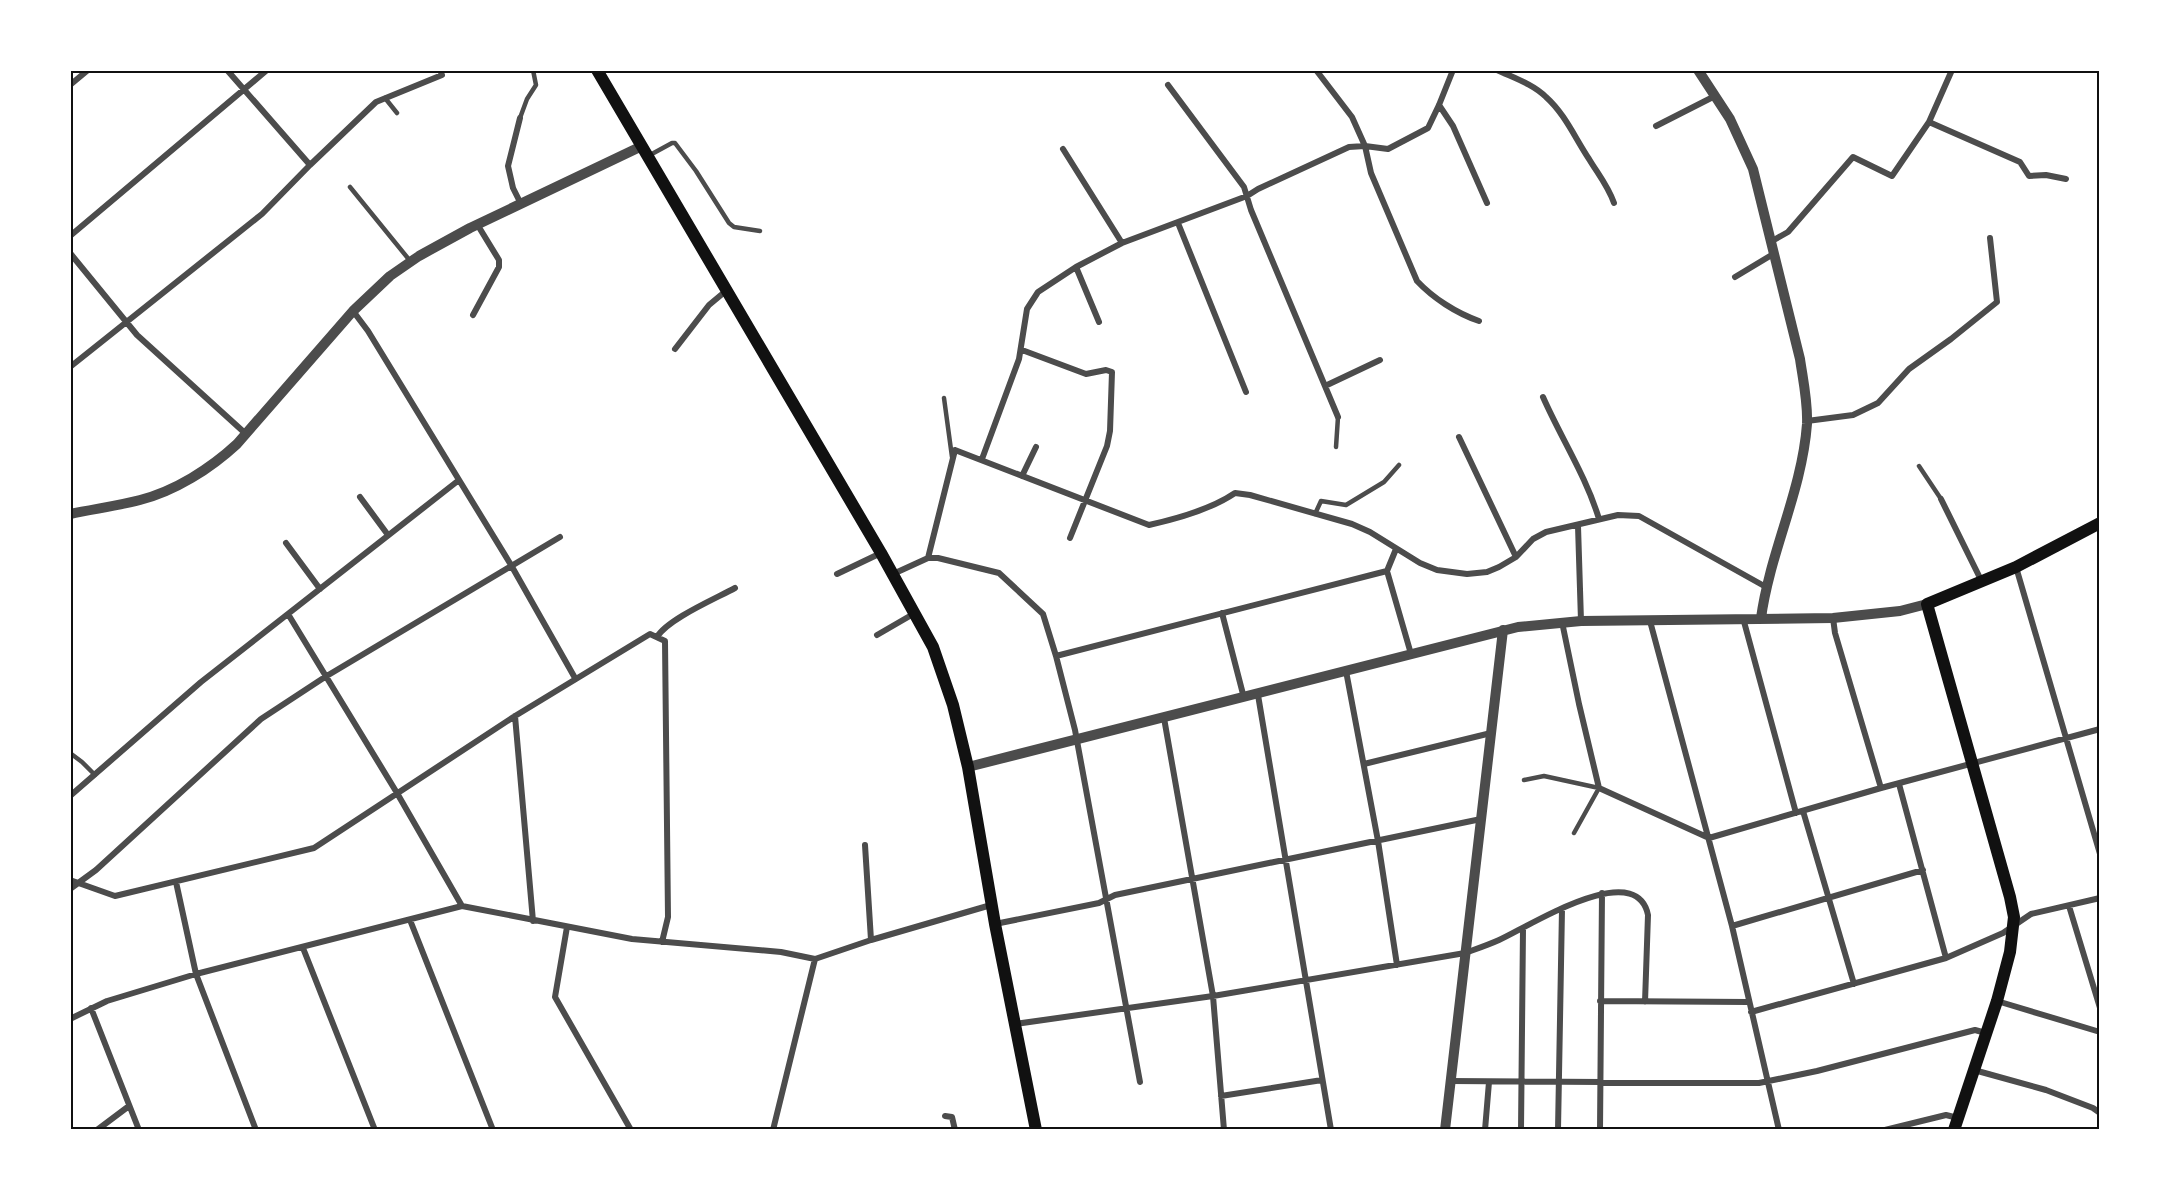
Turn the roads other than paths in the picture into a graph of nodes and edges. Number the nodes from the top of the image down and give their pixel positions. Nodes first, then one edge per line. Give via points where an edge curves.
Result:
1 (88, 70) edge
2 (227, 70) edge
3 (267, 70) edge
4 (440, 70) edge
5 (533, 70) edge
6 (597, 70) edge
7 (1316, 70) edge
8 (1453, 70) edge
9 (1497, 70) edge
10 (1698, 70) edge
11 (1952, 70) edge
12 (70, 85) edge
13 (1168, 85) dead end
14 (245, 90) junction
15 (1715, 96) junction
16 (385, 98) junction
17 (1439, 105) junction
18 (397, 113) dead end
19 (520, 118) joint
20 (1929, 122) junction
21 (1656, 126) dead end
22 (1365, 146) junction
23 (1064, 149) dead end
24 (645, 151) junction
25 (310, 165) junction
26 (2066, 179) dead end
27 (350, 187) dead end
28 (1247, 196) junction
29 (1487, 203) dead end
30 (1614, 203) dead end
31 (521, 204) junction
32 (1178, 223) junction
33 (477, 224) junction
34 (760, 231) dead end
35 (70, 236) edge
36 (1990, 238) dead end
37 (1772, 241) junction
38 (1122, 243) junction
39 (70, 253) edge
40 (1774, 253) junction
41 (411, 262) junction
42 (1076, 267) junction
43 (1735, 277) dead end
44 (727, 290) junction
45 (353, 311) junction
46 (473, 315) dead end
47 (1479, 321) dead end
48 (126, 322) junction
49 (1099, 322) dead end
50 (675, 349) dead end
51 (1022, 350) junction
52 (1380, 360) dead end
53 (70, 367) edge
54 (1325, 386) junction
55 (1246, 392) dead end
56 (1544, 397) dead end
57 (944, 398) dead end
58 (1338, 417) joint
59 (1807, 421) junction
60 (246, 434) junction
61 (1459, 437) dead end
62 (1036, 447) dead end
63 (1336, 447) dead end
64 (982, 459) junction
65 (952, 460) junction
66 (1400, 465) dead end
67 (1919, 466) dead end
68 (1023, 476) junction
69 (459, 480) junction
70 (360, 497) dead end
71 (1941, 499) joint
72 (1084, 500) junction
73 (1315, 513) junction
74 (70, 514) edge
75 (1599, 519) junction
76 (1578, 526) junction
77 (2099, 526) edge
78 (388, 535) junction
79 (560, 537) dead end
80 (1070, 538) dead end
81 (286, 543) dead end
82 (1396, 549) junction
83 (881, 553) junction
84 (1516, 557) junction
85 (928, 558) junction
86 (510, 565) junction
87 (2016, 567) junction
88 (1387, 571) junction
89 (837, 574) dead end
90 (893, 574) junction
91 (1982, 582) junction
92 (1766, 587) junction
93 (735, 588) dead end
94 (320, 589) junction
95 (1927, 604) junction
96 (915, 612) junction
97 (1222, 613) junction
98 (288, 614) junction
99 (1743, 618) junction
100 (1761, 618) junction
101 (1833, 618) junction
102 (1581, 621) junction
103 (1650, 621) junction
104 (1562, 622) junction
105 (1503, 630) junction
106 (877, 636) dead end
107 (657, 637) junction
108 (1411, 654) junction
109 (1056, 656) junction
110 (1346, 671) junction
111 (325, 677) junction
112 (575, 678) junction
113 (1258, 695) junction
114 (1244, 698) junction
115 (515, 716) junction
116 (1164, 718) junction
117 (2100, 729) edge
118 (1491, 733) junction
119 (2066, 739) junction
120 (1077, 740) junction
121 (70, 753) edge
122 (1364, 764) junction
123 (1972, 764) junction
124 (968, 767) junction
125 (95, 775) junction
126 (1524, 780) dead end
127 (1899, 784) junction
128 (1599, 788) junction
129 (1881, 788) junction
130 (397, 793) junction
131 (70, 796) edge
132 (1803, 811) junction
133 (1796, 813) junction
134 (1480, 819) junction
135 (1574, 833) dead end
136 (1708, 838) junction
137 (1378, 841) junction
138 (865, 845) dead end
139 (2100, 854) edge
140 (1286, 861) junction
141 (1923, 870) junction
142 (70, 880) edge
143 (1192, 880) junction
144 (176, 882) junction
145 (78, 884) junction
146 (70, 889) edge
147 (1602, 893) junction
148 (1829, 897) junction
149 (1107, 898) junction
150 (2100, 898) edge
151 (991, 905) junction
152 (462, 906) junction
153 (2069, 906) junction
154 (1562, 909) junction
155 (410, 920) junction
156 (533, 921) junction
157 (994, 924) junction
158 (2014, 925) junction
159 (1732, 926) junction
160 (567, 927) junction
161 (1523, 928) junction
162 (872, 940) junction
163 (662, 942) junction
164 (303, 948) junction
165 (1465, 953) junction
166 (1946, 958) junction
167 (815, 959) junction
168 (1397, 965) junction
169 (196, 974) junction
170 (1306, 981) junction
171 (1854, 984) junction
172 (1214, 996) junction
173 (1997, 1000) junction
174 (1600, 1001) junction
175 (1645, 1002) junction
176 (1748, 1002) junction
177 (2099, 1004) edge
178 (91, 1008) junction
179 (1125, 1009) junction
180 (1751, 1012) junction
181 (70, 1019) edge
182 (1015, 1024) junction
183 (2100, 1032) edge
184 (1987, 1033) junction
185 (1974, 1070) junction
186 (1322, 1080) junction
187 (1450, 1081) junction
188 (1768, 1081) junction
189 (1140, 1082) dead end
190 (1488, 1082) junction
191 (1522, 1082) junction
192 (1559, 1082) junction
193 (1600, 1082) junction
194 (1221, 1096) junction
195 (129, 1106) junction
196 (2100, 1113) edge
197 (945, 1116) dead end
198 (1956, 1124) edge
199 (97, 1130) edge
200 (139, 1130) edge
201 (256, 1130) edge
202 (375, 1130) edge
203 (493, 1130) edge
204 (631, 1130) edge
205 (773, 1130) edge
206 (954, 1130) edge
207 (1036, 1130) edge
208 (1224, 1130) edge
209 (1331, 1130) edge
210 (1445, 1130) edge
211 (1485, 1130) edge
212 (1521, 1130) edge
213 (1558, 1130) edge
214 (1600, 1130) edge
215 (1779, 1130) edge
216 (1886, 1130) edge

1 - 12 street
2 - 14 street
3 - 14 street
4 - 16 street via 442,75
5 - 19 lane via 536,85
6 - 24 main road
7 - 22 street via 1352,117
8 - 17 street
9 - 30 street via 1547,97 1569,125
10 - 15 street
11 - 20 street
13 - 28 street
14 - 25 street
14 - 35 street
15 - 21 street
15 - 37 street via 1753,169
16 - 18 lane
16 - 25 street via 376,102
17 - 22 street via 1428,128 1388,149
17 - 29 street via 1453,126
19 - 31 street via 508,166
20 - 26 street via 2020,162 2029,176
20 - 37 street via 1892,176 1853,157 1788,232
22 - 28 street via 1349,147
22 - 47 street via 1371,173 1417,280 1429,293
23 - 38 street
24 - 31 street
24 - 34 lane via 675,143 729,223
24 - 44 main road
25 - 48 street via 262,214
27 - 41 lane
28 - 32 street
28 - 54 street
31 - 33 street
32 - 38 street
32 - 55 street
33 - 41 street
33 - 46 street via 500,267
36 - 59 street via 1996,302 1909,369 1878,403 1852,415
37 - 40 street
38 - 42 street
39 - 48 street
40 - 43 street
40 - 59 street via 1800,359
41 - 45 street
42 - 49 street
42 - 51 street via 1038,292 1027,309
44 - 50 street via 709,305
44 - 83 main road
45 - 60 street
45 - 69 street
48 - 53 street
48 - 60 street
51 - 64 street
51 - 72 street via 1086,374 1112,372 1107,447
52 - 54 street
54 - 58 street
56 - 75 street via 1578,465
57 - 65 lane
58 - 63 lane
59 - 92 street via 1800,471
60 - 74 street via 226,454 178,486 140,500
61 - 84 street
62 - 68 street
64 - 65 street via 955,450
64 - 68 street
65 - 85 street
66 - 73 lane via 1384,482 1346,505 1320,501
67 - 71 lane
68 - 72 street
69 - 78 street
69 - 86 street
70 - 78 street
71 - 91 street
72 - 73 street via 1149,525 1235,493
72 - 80 street
73 - 82 street via 1370,532
75 - 76 street
75 - 92 street via 1639,516
76 - 84 street via 1546,532
76 - 102 street
77 - 87 main road
78 - 94 street
79 - 86 street
81 - 94 street
82 - 84 street via 1437,570 1459,573 1487,572
82 - 88 street
83 - 89 street
83 - 90 main road
85 - 90 street
85 - 109 street via 999,573 1043,614
86 - 111 street
86 - 112 street
87 - 91 main road
87 - 119 street
88 - 97 street
88 - 108 street
90 - 96 main road
91 - 95 main road
92 - 100 street
93 - 107 street via 673,622
94 - 98 street
95 - 101 street
95 - 123 main road
96 - 106 street
96 - 124 main road via 943,673
97 - 109 street
97 - 114 street
98 - 111 street
98 - 125 street via 201,682
99 - 100 street
99 - 103 street
99 - 133 street
100 - 101 street
101 - 129 street
102 - 103 street
102 - 104 street
103 - 136 street
104 - 105 street
104 - 128 street
105 - 108 street
105 - 118 street
107 - 112 street via 650,634
107 - 163 street via 665,641 668,917
108 - 110 street
109 - 120 street
110 - 113 street
110 - 122 street
111 - 130 street
111 - 145 street via 261,719
112 - 115 street
113 - 114 street
113 - 140 street
114 - 116 street
115 - 130 street
115 - 156 street
116 - 120 street
116 - 143 street
117 - 119 street
118 - 122 street
118 - 134 street
119 - 123 street
119 - 139 street
120 - 124 street
120 - 149 street
121 - 125 lane
122 - 137 street
123 - 127 street
123 - 158 main road via 2010,897
124 - 151 main road
125 - 131 street
126 - 128 lane via 1544,776
127 - 129 street
127 - 141 street
128 - 135 lane
128 - 136 street
129 - 132 street
130 - 144 street via 314,848
130 - 152 street
132 - 133 street
132 - 148 street
133 - 136 street
134 - 137 street
134 - 165 street
136 - 159 street
137 - 140 street
137 - 168 street
138 - 162 street
140 - 143 street
140 - 170 street
141 - 148 street
141 - 166 street
142 - 145 street
143 - 149 street
143 - 172 street
144 - 145 street via 115,896
144 - 169 street
145 - 146 street
147 - 154 street
147 - 174 street
147 - 175 street via 1627,893 1647,908
148 - 159 street
148 - 171 street
149 - 157 street via 1099,903
149 - 179 street
150 - 153 street
151 - 157 main road
151 - 162 street
152 - 155 street
152 - 156 street
153 - 158 street via 2031,914
153 - 177 street
154 - 161 street
154 - 192 street
155 - 164 street
155 - 203 street
156 - 160 street
157 - 182 main road
158 - 166 street
158 - 173 main road
159 - 176 street
160 - 163 street
160 - 204 street via 555,997
161 - 165 street
161 - 191 street
162 - 167 street
163 - 167 street via 781,952
164 - 169 street
164 - 202 street
165 - 168 street
165 - 187 street
166 - 171 street
167 - 205 street
168 - 170 street
169 - 178 street
169 - 201 street
170 - 172 street
170 - 186 street
171 - 180 street
172 - 179 street
172 - 194 street
173 - 183 street
173 - 184 main road
174 - 175 street
174 - 193 street
175 - 176 street
176 - 180 street
178 - 181 street
178 - 195 street
179 - 182 street
179 - 189 street
180 - 188 street
182 - 207 main road
184 - 185 main road
184 - 188 street via 1975,1030
185 - 196 street via 2046,1090
185 - 198 main road
186 - 194 street
186 - 209 street
187 - 190 street
187 - 210 street
188 - 193 street
188 - 215 street
190 - 191 street
190 - 211 street
191 - 192 street
191 - 212 street
192 - 193 street
192 - 213 street
193 - 214 street
194 - 208 street
195 - 199 street
195 - 200 street
197 - 206 street via 952,1117
198 - 216 street via 1946,1115

